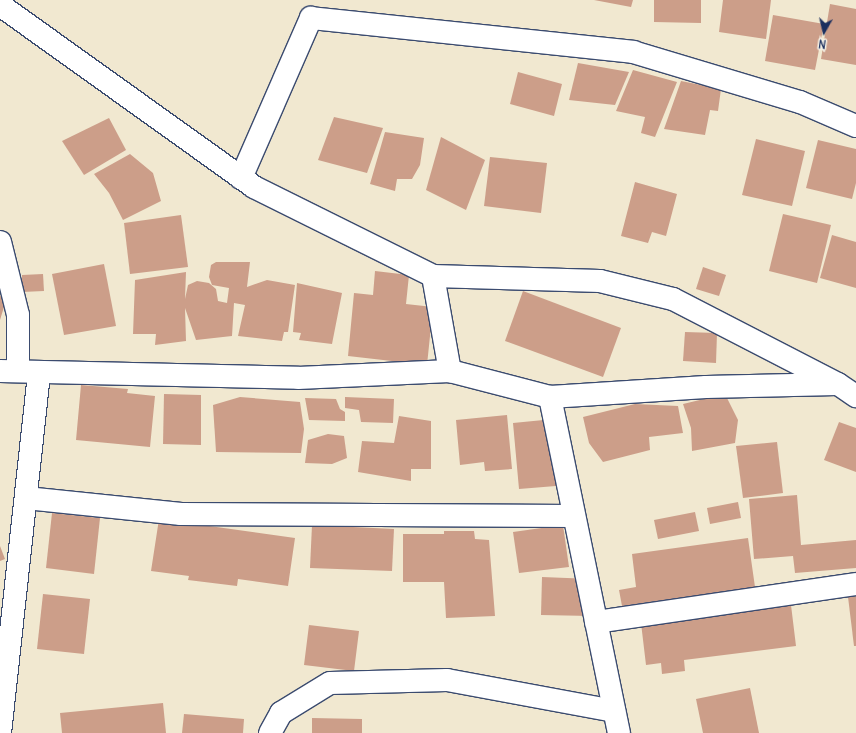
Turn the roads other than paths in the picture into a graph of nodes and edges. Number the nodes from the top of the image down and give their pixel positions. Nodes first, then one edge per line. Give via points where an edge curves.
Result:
1 (0, 5) edge
2 (856, 126) edge
3 (241, 178) junction
4 (0, 242) edge
5 (432, 276) junction
6 (19, 371) edge
7 (450, 371) junction
8 (847, 390) edge
9 (550, 397) junction
10 (26, 498) junction
11 (574, 516) junction
12 (856, 584) edge
13 (596, 622) junction
14 (614, 711) junction
15 (0, 733) edge
16 (270, 733) edge
17 (619, 733) edge

1 - 3 street
2 - 3 street via 800,102 633,52 311,18
3 - 5 street via 254,187
4 - 6 street via 18,315
5 - 7 street
5 - 8 street via 600,280 673,299
6 - 7 street via 298,378
6 - 10 street
7 - 9 street
8 - 9 street via 706,387
9 - 11 street
10 - 11 street via 181,514
10 - 15 street
11 - 13 street
12 - 13 street
13 - 14 street
14 - 16 street via 446,680 330,683 281,713
14 - 17 street

